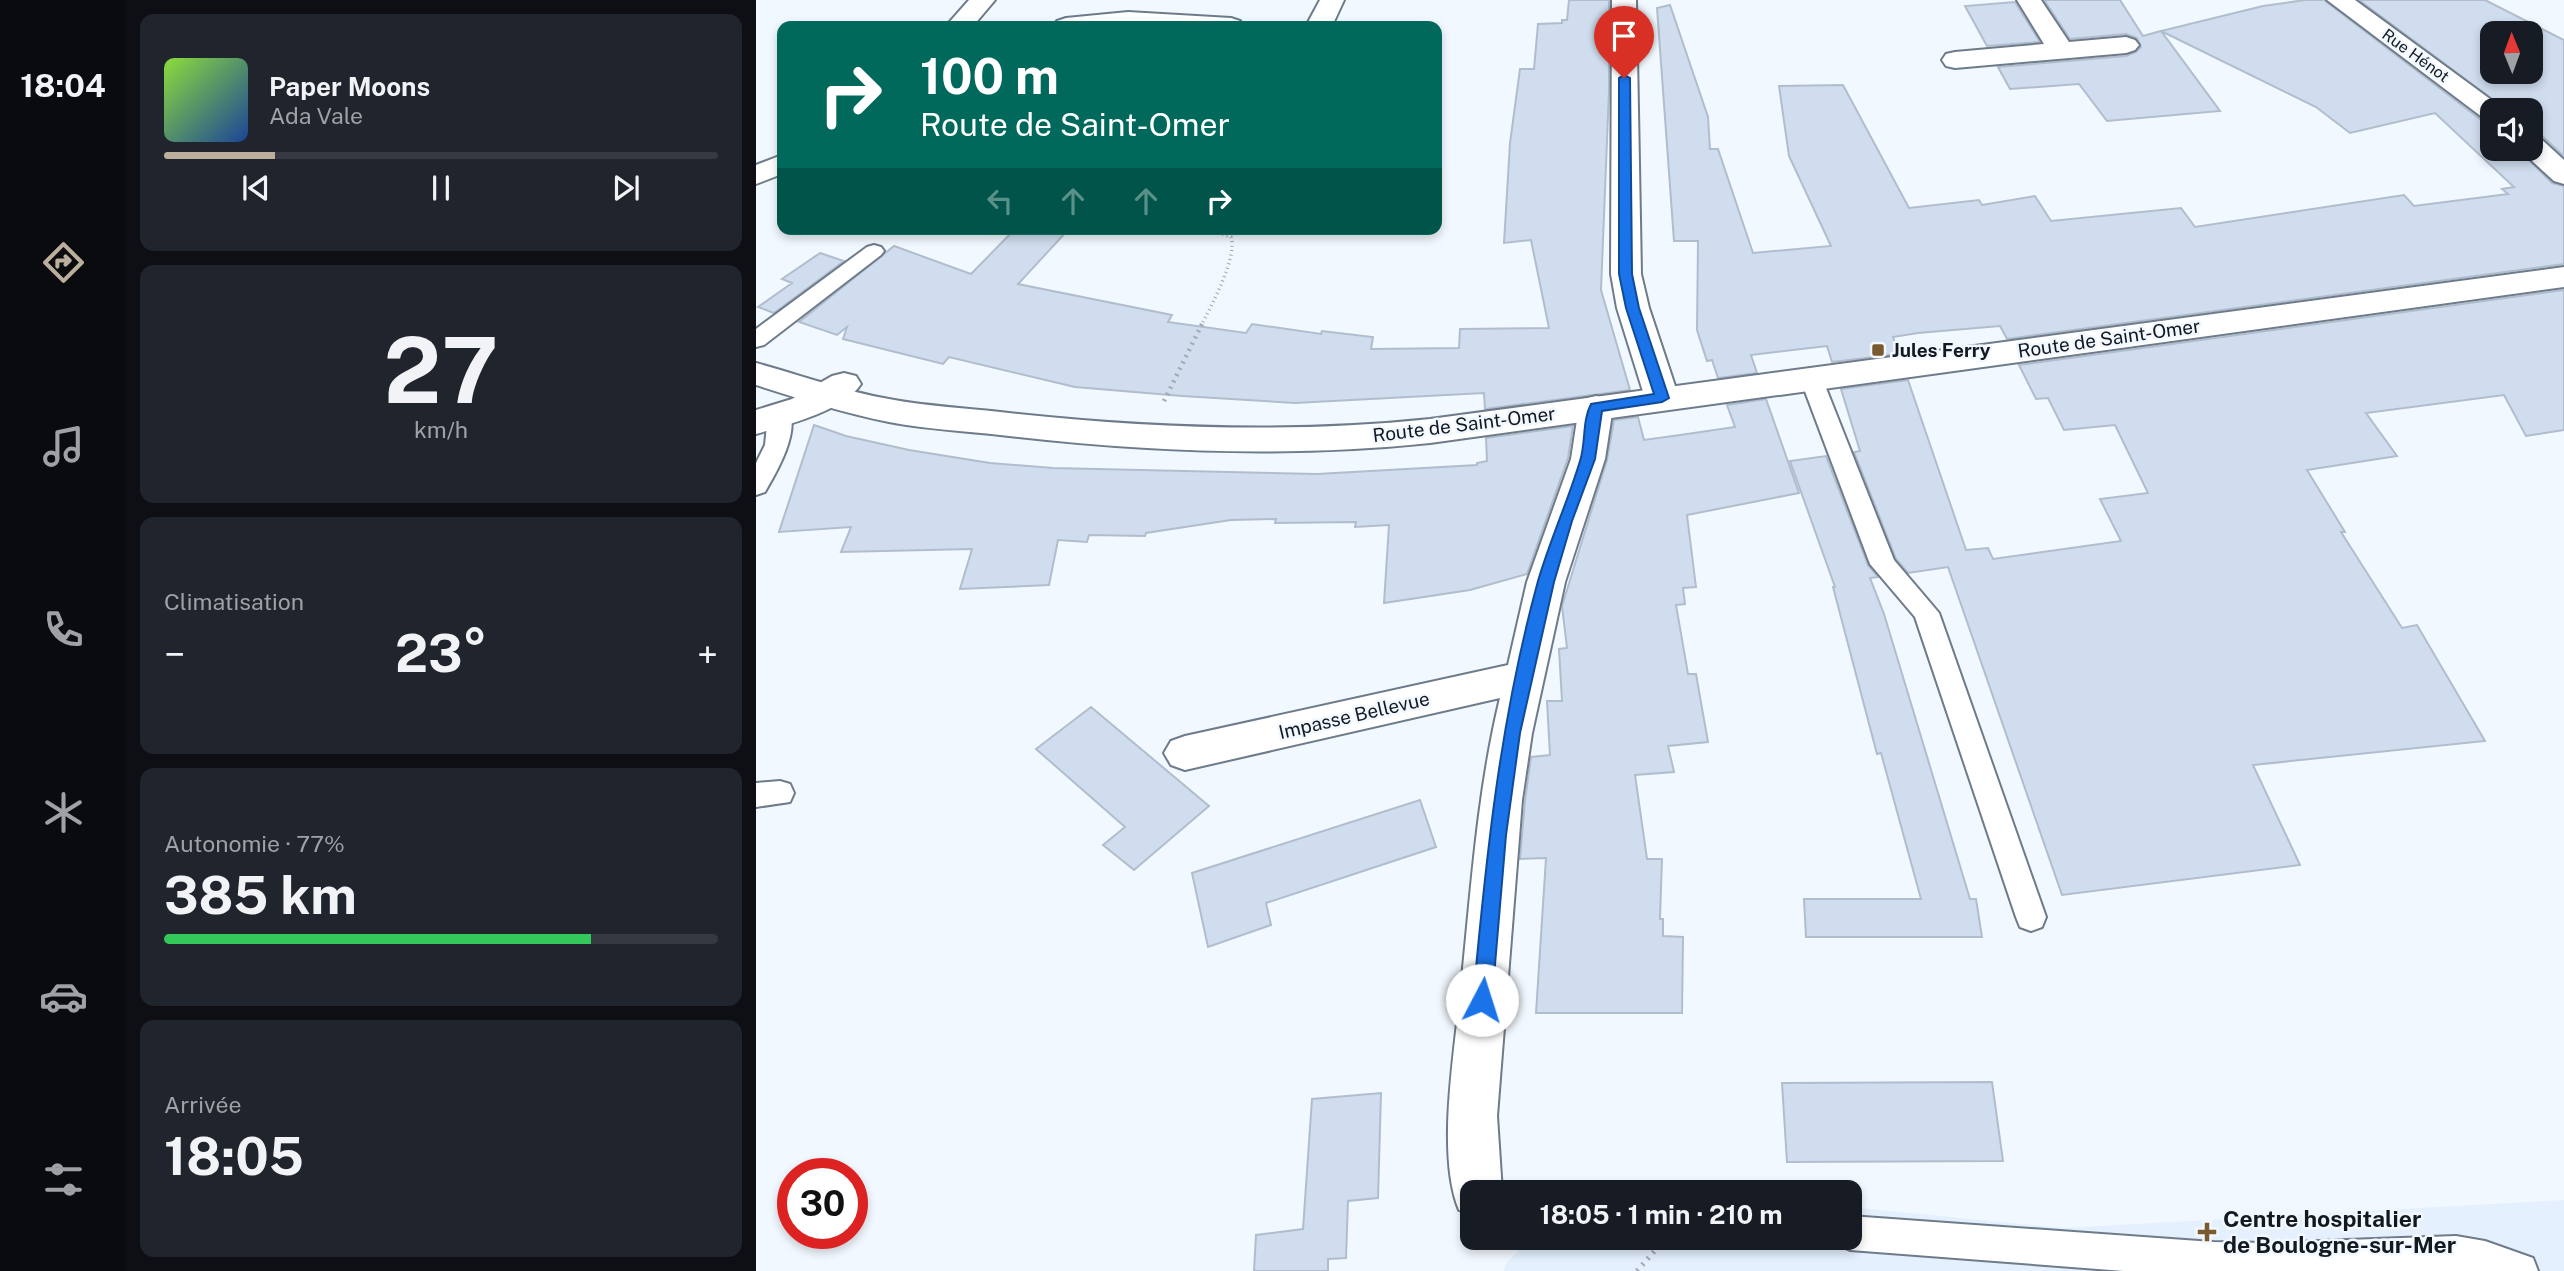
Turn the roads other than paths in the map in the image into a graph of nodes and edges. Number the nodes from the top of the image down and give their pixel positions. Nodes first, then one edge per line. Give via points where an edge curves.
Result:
1 (983, 0) edge
2 (1332, 0) edge
3 (1624, 0) edge
4 (2029, 0) edge
5 (2339, 0) edge
6 (964, 21) edge
7 (1112, 21) edge
8 (1139, 21) edge
9 (1322, 21) edge
10 (2126, 45) dead end
11 (2061, 50) junction
12 (1955, 60) dead end
13 (2480, 102) edge
14 (2543, 156) edge
15 (2564, 175) edge
16 (874, 251) dead end
17 (2564, 277) edge
18 (756, 340) edge
19 (756, 349) edge
20 (756, 374) edge
21 (1811, 378) junction
22 (835, 389) junction
23 (1662, 398) junction
24 (1595, 407) junction
25 (768, 418) edge
26 (756, 486) edge
27 (1524, 677) junction
28 (1185, 753) dead end
29 (2031, 917) dead end
30 (1476, 1180) edge
31 (1862, 1234) edge
32 (2520, 1271) edge

1 - 6 street
2 - 9 street
3 - 23 street via 1626,274
4 - 11 street
5 - 13 street, Rue Hénot
7 - 8 street
10 - 11 street
11 - 12 street
14 - 15 street
16 - 18 lane
17 - 21 street, Route de Saint-Omer
19 - 22 street, Route de Saint-Omer
20 - 22 street, Route de Saint-Omer
21 - 23 street, Route de Saint-Omer
21 - 29 lane via 1880,558 1926,613
22 - 24 street, Route de Saint-Omer via 891,411 1150,438 1361,438
22 - 25 street via 804,407
23 - 24 street, Route de Saint-Omer
24 - 27 street via 1588,459 1546,582
25 - 26 lane via 777,445
27 - 28 street, Impasse Bellevue
27 - 30 street via 1497,835 1473,1116
31 - 32 lane via 2269,1261 2456,1254

